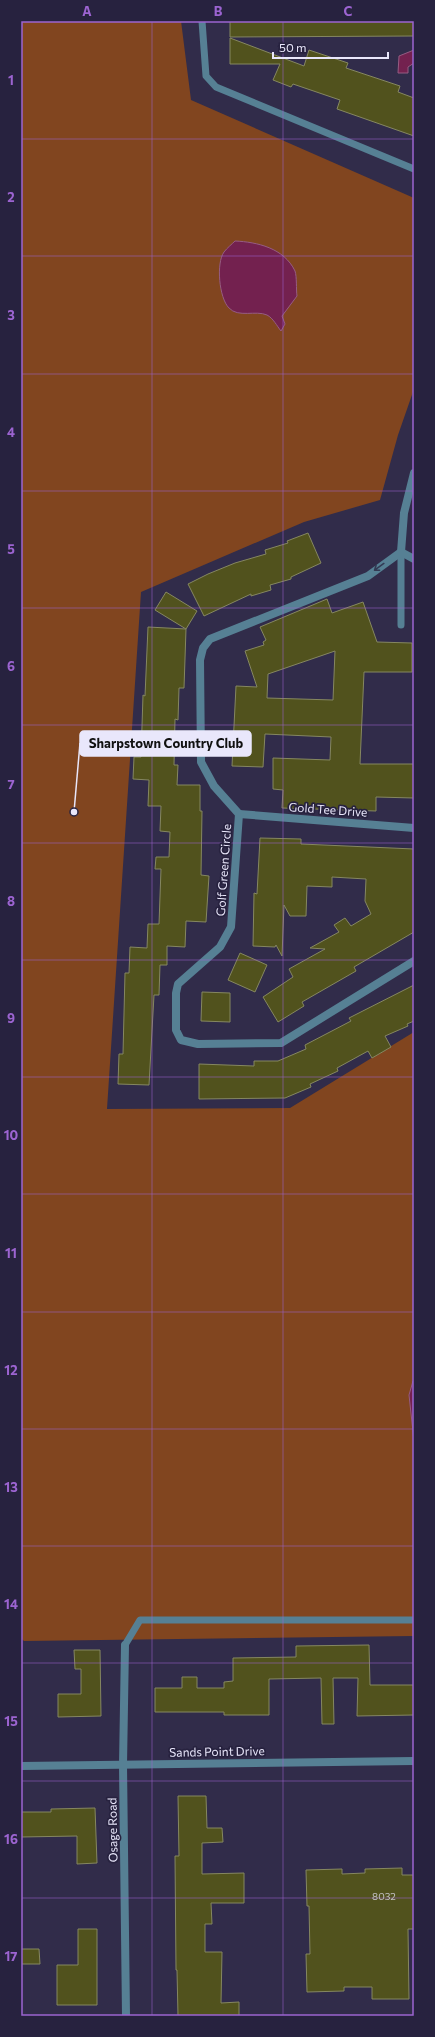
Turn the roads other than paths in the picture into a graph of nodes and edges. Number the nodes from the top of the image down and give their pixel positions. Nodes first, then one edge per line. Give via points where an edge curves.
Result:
1 (202, 21) edge
2 (414, 169) edge
3 (414, 472) edge
4 (401, 552) junction
5 (414, 559) edge
6 (401, 624) dead end
7 (239, 814) junction
8 (414, 828) edge
9 (414, 960) edge
10 (414, 1620) edge
11 (125, 1645) joint
12 (414, 1761) edge
13 (124, 1765) junction
14 (21, 1766) edge
15 (126, 2016) edge

1 - 2 lane via 206,76 216,87
3 - 4 street via 404,513
4 - 5 street
4 - 6 lane
4 -> 7 street, Golf Green Circle via 368,576 210,639 203,648 200,660 201,762 214,786
7 - 8 street, Gold Tee Drive
7 - 9 street, Golf Green Circle via 231,927 220,947 178,984 176,1030 181,1040 198,1044 281,1043
10 - 11 lane via 140,1620
11 - 13 street, Osage Road
12 - 13 street, Sands Point Drive
13 - 14 street, Sands Point Drive
13 - 15 street, Osage Road

